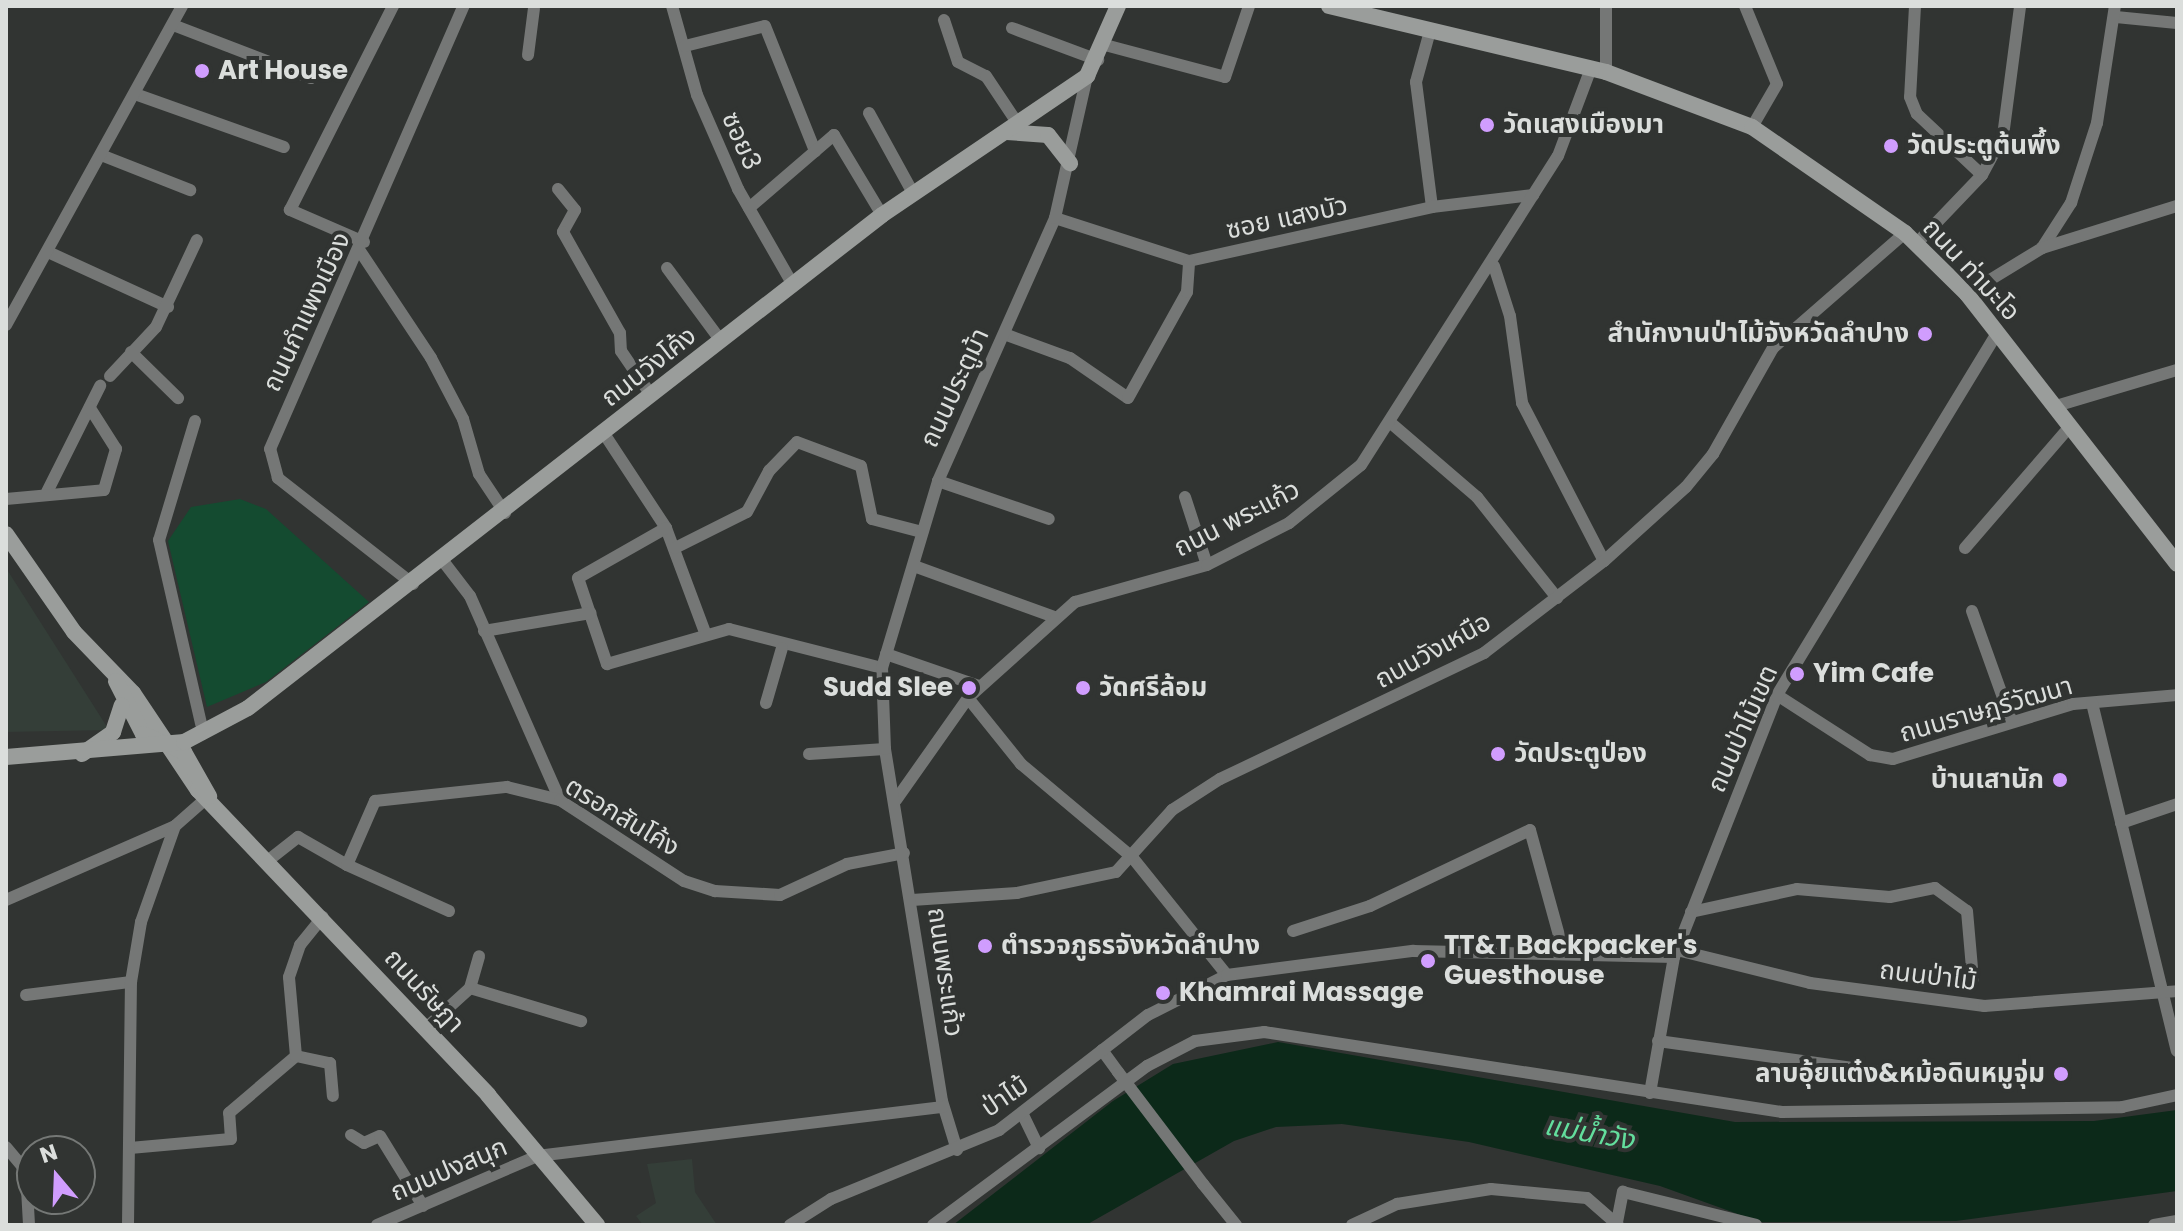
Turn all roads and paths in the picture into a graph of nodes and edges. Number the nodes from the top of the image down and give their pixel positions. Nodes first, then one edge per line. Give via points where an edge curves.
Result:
1 (182, 6) edge
2 (393, 6) edge
3 (464, 6) edge
4 (672, 6) edge
5 (1118, 6) edge
6 (1249, 6) edge
7 (1329, 6) edge
8 (1606, 6) edge
9 (1745, 6) edge
10 (1915, 6) edge
11 (2020, 6) edge
12 (535, 7) edge
13 (2116, 12) edge
14 (944, 20) dead end
15 (2177, 23) edge
16 (173, 25) junction
17 (1012, 28) dead end
18 (1430, 31) junction
19 (685, 46) junction
20 (1102, 53) junction
21 (528, 55) dead end
22 (1598, 70) junction
23 (1087, 76) junction
24 (311, 78) dead end
25 (135, 94) junction
26 (869, 113) dead end
27 (1752, 127) junction
28 (1012, 128) junction
29 (284, 147) dead end
30 (815, 151) junction
31 (101, 155) junction
32 (1070, 163) junction
33 (1982, 175) junction
34 (558, 189) dead end
35 (190, 190) dead end
36 (913, 193) junction
37 (1533, 195) junction
38 (2177, 206) edge
39 (1432, 207) junction
40 (749, 208) junction
41 (882, 215) junction
42 (1055, 218) junction
43 (1911, 238) junction
44 (197, 240) dead end
45 (362, 246) junction
46 (2042, 248) junction
47 (48, 252) junction
48 (1189, 261) junction
49 (1494, 266) junction
50 (667, 268) dead end
51 (793, 285) junction
52 (1967, 294) junction
53 (168, 307) junction
54 (6, 325) edge
55 (1998, 332) junction
56 (1007, 335) junction
57 (721, 341) junction
58 (131, 352) junction
59 (2177, 370) edge
60 (110, 376) dead end
61 (100, 386) dead end
62 (651, 395) junction
63 (178, 398) dead end
64 (2056, 406) junction
65 (90, 408) junction
66 (195, 421) dead end
67 (1392, 424) junction
68 (2071, 425) junction
69 (603, 432) junction
70 (938, 481) junction
71 (47, 492) junction
72 (1185, 497) dead end
73 (6, 499) edge
74 (505, 513) junction
75 (1049, 519) dead end
76 (666, 528) junction
77 (922, 532) junction
78 (6, 534) edge
79 (675, 548) junction
80 (1965, 548) dead end
81 (443, 561) junction
82 (1604, 561) junction
83 (2177, 564) edge
84 (1207, 565) junction
85 (914, 566) junction
86 (413, 584) junction
87 (1557, 598) junction
88 (1972, 611) dead end
89 (590, 613) junction
90 (1054, 617) junction
91 (484, 631) junction
92 (706, 635) junction
93 (782, 648) junction
94 (886, 654) junction
95 (882, 668) junction
96 (116, 681) junction
97 (979, 686) junction
98 (1777, 695) junction
99 (2177, 695) edge
100 (968, 698) junction
101 (766, 703) dead end
102 (2092, 703) junction
103 (122, 705) junction
104 (248, 708) junction
105 (2011, 720) junction
106 (201, 724) junction
107 (164, 747) junction
108 (885, 749) junction
109 (809, 754) dead end
110 (81, 755) junction
111 (6, 757) edge
112 (209, 796) junction
113 (560, 800) junction
114 (896, 800) junction
115 (2177, 804) edge
116 (2121, 823) junction
117 (175, 826) junction
118 (904, 853) junction
119 (1132, 857) junction
120 (270, 859) junction
121 (347, 865) junction
122 (6, 900) edge
123 (912, 900) junction
124 (449, 911) dead end
125 (1691, 912) junction
126 (323, 917) junction
127 (1293, 931) dead end
128 (1563, 950) junction
129 (1676, 954) junction
130 (479, 956) dead end
131 (1227, 975) junction
132 (1973, 979) dead end
133 (131, 982) junction
134 (470, 988) junction
135 (2162, 991) junction
136 (2177, 991) edge
137 (26, 995) dead end
138 (581, 1021) dead end
139 (425, 1029) junction
140 (1658, 1041) junction
141 (1102, 1050) junction
142 (2177, 1051) edge
143 (296, 1056) junction
144 (1903, 1075) dead end
145 (1650, 1093) junction
146 (2177, 1095) edge
147 (333, 1096) dead end
148 (943, 1107) junction
149 (1023, 1115) junction
150 (351, 1135) dead end
151 (6, 1147) edge
152 (130, 1148) junction
153 (1039, 1148) junction
154 (957, 1150) junction
155 (537, 1156) junction
156 (423, 1206) junction
157 (2177, 1221) edge
158 (1617, 1224) edge
159 (29, 1225) edge
160 (128, 1225) edge
161 (377, 1225) edge
162 (597, 1225) edge
163 (790, 1225) edge
164 (933, 1225) edge
165 (1236, 1225) edge
166 (1352, 1225) edge
167 (1756, 1225) edge
168 (2154, 1225) edge

1 - 16 street
2 - 45 street via 290,210
3 - 45 street, ถนนกำแพงเมือง
4 - 19 street, ซอย3
5 - 20 street, ถนนประตูม้า
6 - 20 street via 1225,77
7 - 18 street, ถนน ท่ามะโอ
8 - 22 street
9 - 27 street via 1777,84
10 - 33 street via 1910,97 1917,114
11 - 33 street, ถนนวังเหนือ via 2003,136
12 - 21 street
13 - 15 street
13 - 46 street via 2092,136 2071,203
14 - 28 street via 958,62 986,76
16 - 24 street
16 - 25 street
17 - 20 street
18 - 22 street, ถนน ท่ามะโอ
18 - 39 street via 1416,82
19 - 30 street via 765,26
19 - 40 street, ซอย3 via 697,95
20 - 23 street, ถนนประตูม้า
22 - 27 street, ถนน ท่ามะโอ
22 - 37 street, ถนน พระแก้ว via 1558,156
23 - 28 street, ถนนวังโค้ง
23 - 32 street, ถนนประตูม้า
25 - 29 street
25 - 31 street
26 - 36 street
27 - 43 street, ถนน ท่ามะโอ
28 - 32 street via 1048,135
28 - 36 street, ถนนวังโค้ง
30 - 40 street
30 - 41 street via 834,135
31 - 35 street
31 - 47 street
32 - 42 street, ถนนประตูม้า
33 - 43 street, ถนนวังเหนือ
34 - 62 street via 575,210 563,232 620,333 621,351
36 - 41 street, ถนนวังโค้ง
37 - 39 street, ซอย แสงบัว
37 - 49 street, ถนน พระแก้ว
38 - 46 street
39 - 48 street, ซอย แสงบัว
40 - 51 street, ซอย3
41 - 51 street, ถนนวังโค้ง
42 - 48 street
42 - 56 street, ถนนประตูม้า
43 - 52 street, ถนน ท่ามะโอ
43 - 82 street, ถนนวังเหนือ via 1773,348 1713,454
44 - 53 street
45 - 74 street via 431,358 463,419 479,474
45 - 86 street, ถนนกำแพงเมือง via 293,392 270,464 298,497
46 - 52 street
47 - 53 street
47 - 54 street
48 - 56 street via 1187,292 1128,398 1070,358
49 - 67 street, ถนน พระแก้ว
49 - 82 street via 1510,316 1522,403
50 - 57 street
51 - 57 street, ถนนวังโค้ง
52 - 55 street, ถนน ท่ามะโอ
53 - 58 street
55 - 64 street, ถนน ท่ามะโอ
55 - 98 street, ถนนป่าไม้เขต
56 - 70 street, ถนนประตูม้า
57 - 62 street, ถนนวังโค้ง
58 - 60 street
58 - 63 street
59 - 64 street
61 - 65 street
62 - 69 street, ถนนวังโค้ง
64 - 68 street, ถนน ท่ามะโอ
65 - 71 street
65 - 71 street via 116,449 104,490
66 - 106 street via 159,540
67 - 84 street, ถนน พระแก้ว via 1330,496
67 - 87 street via 1477,497
68 - 80 street
68 - 83 street, ถนน ท่ามะโอ
69 - 74 street, ถนนวังโค้ง
69 - 76 street
70 - 75 street
70 - 77 street, ถนนประตูม้า
71 - 73 street
72 - 84 street
74 - 81 street, ถนนวังโค้ง
76 - 79 street
76 - 89 street via 578,578
77 - 79 street via 872,519 861,466 797,442 769,471 747,512
77 - 85 street, ถนนประตูม้า
78 - 96 street
79 - 92 street
81 - 86 street, ถนนวังโค้ง
81 - 91 street
82 - 87 street, ถนนวังเหนือ
84 - 90 street, ถนน พระแก้ว via 1094,592
85 - 90 street
85 - 94 street, ถนนประตูม้า
86 - 104 street, ถนนวังโค้ง
87 - 119 street, ถนนวังเหนือ via 1434,680 1220,779 1172,810
88 - 105 street
89 - 91 street
89 - 92 street via 607,664
90 - 97 street, ถนน พระแก้ว
91 - 113 street
92 - 93 street via 729,629
93 - 95 street
93 - 101 street
94 - 95 street, ถนนประตูม้า
94 - 97 street
95 - 108 street, ถนนประตูม้า
96 - 103 street
96 - 107 street via 133,693
97 - 100 street, ถนน พระแก้ว
98 - 105 street, ถนนราษฎร์วัฒนา via 1870,755 1893,759
98 - 125 street, ถนนป่าไม้เขต
99 - 102 street, ถนนราษฎร์วัฒนา
100 - 114 street, ถนน พระแก้ว
100 - 119 street via 1021,764
102 - 105 street, ถนนราษฎร์วัฒนา
102 - 116 street
103 - 107 street
103 - 110 street via 113,732
104 - 106 street, ถนนวังโค้ง
104 - 107 street, ถนนวังโค้ง
106 - 107 street, ถนนวังโค้ง
107 - 110 street
107 - 112 street, ถนนรัษฎา
108 - 109 street
108 - 114 street, ถนนประตูม้า
110 - 111 street
112 - 117 street
112 - 120 street, ถนนรัษฎา
113 - 118 street, ตรอกสันโค้ง via 684,881 715,891 780,895 847,864
113 - 121 street, ตรอกสันโค้ง via 507,787 375,801
114 - 118 street, ถนนพระแก้ว
115 - 116 street
116 - 135 street
117 - 122 street
117 - 133 street via 141,922
118 - 123 street, ถนนพระแก้ว
119 - 123 street, ถนนวังเหนือ via 1081,883
119 - 131 street
120 - 121 street via 298,837
120 - 126 street, ถนนรัษฎา
121 - 124 street
123 - 148 street, ถนนพระแก้ว
125 - 129 street, ถนนป่าไม้เขต
125 - 132 street via 1797,889 1890,897 1935,888 1967,911
126 - 139 street, ถนนรัษฎา
126 - 143 street via 300,945 289,977
127 - 128 street via 1370,906 1530,830
128 - 129 street, ถนนป่าไม้
128 - 131 street, ถนนป่าไม้ via 1413,951
129 - 135 street, ถนนป่าไม้ via 1810,983 1984,1006
129 - 140 street, ถนนป่าไม้เขต
130 - 134 street
131 - 141 street, ป่าไม้ via 1172,1000
133 - 137 street
133 - 152 street
134 - 138 street
134 - 139 street
135 - 136 street, ถนนป่าไม้
135 - 142 street
139 - 155 street, ถนนรัษฎา
140 - 144 street
140 - 145 street, ถนนป่าไม้เขต
141 - 149 street, ป่าไม้
141 - 165 street, bridge
143 - 147 street via 330,1063
143 - 152 street via 229,1113 231,1139
145 - 146 street via 1782,1112 1925,1115 2122,1107
145 - 153 street via 1264,1032 1195,1041 1147,1066
148 - 154 street, ถนนพระแก้ว
148 - 155 street, ถนนปงสนุก
149 - 153 street
149 - 154 street, ป่าไม้
150 - 156 street via 364,1143 380,1136
151 - 159 street via 26,1171
152 - 160 street
153 - 164 street
154 - 163 street, ป่าไม้ via 831,1199
155 - 156 street, ถนนปงสนุก
155 - 162 street, ถนนรัษฎา
156 - 161 street, ถนนปงสนุก
157 - 168 street
158 - 166 street via 1587,1198 1491,1189 1397,1204
158 - 167 street via 1623,1192

